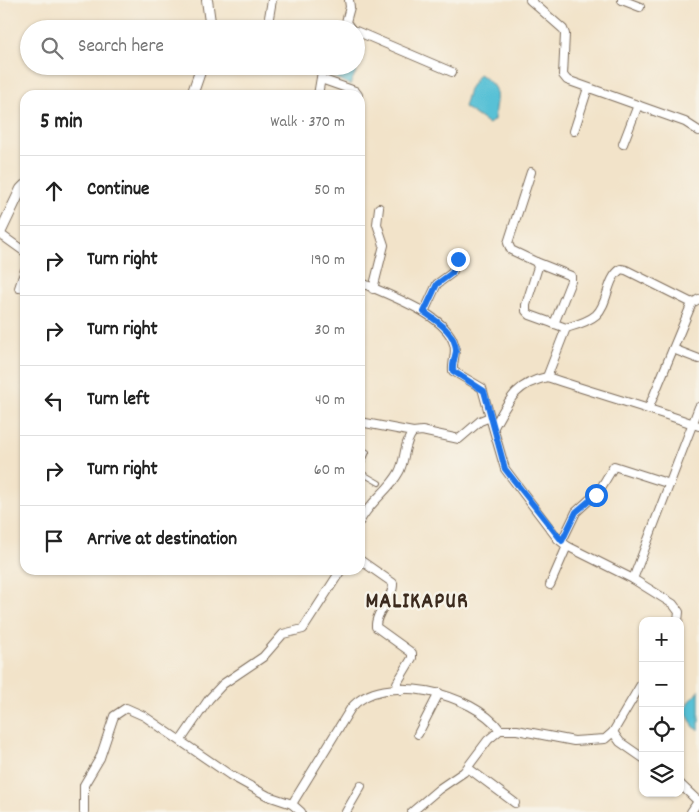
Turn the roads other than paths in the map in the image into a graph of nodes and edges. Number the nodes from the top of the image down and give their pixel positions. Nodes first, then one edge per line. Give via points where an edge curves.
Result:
1 (207, 0) edge
2 (272, 0) edge
3 (349, 0) edge
4 (530, 0) edge
5 (622, 0) edge
6 (640, 7) dead end
7 (210, 20) edge
8 (269, 20) edge
9 (348, 20) edge
10 (365, 35) edge
11 (452, 72) dead end
12 (199, 75) edge
13 (322, 75) edge
14 (321, 78) junction
15 (588, 88) junction
16 (194, 90) edge
17 (319, 90) edge
18 (352, 90) edge
19 (638, 105) junction
20 (574, 131) dead end
21 (699, 131) edge
22 (623, 144) dead end
23 (531, 172) dead end
24 (20, 191) edge
25 (380, 208) dead end
26 (0, 234) edge
27 (20, 248) edge
28 (458, 259) dead end
29 (536, 262) junction
30 (20, 285) edge
31 (365, 285) edge
32 (19, 288) dead end
33 (373, 289) junction
34 (696, 301) edge
35 (424, 312) junction
36 (554, 324) junction
37 (566, 328) junction
38 (673, 349) junction
39 (699, 359) edge
40 (547, 377) junction
41 (649, 407) junction
42 (699, 407) edge
43 (490, 418) junction
44 (365, 423) edge
45 (696, 425) edge
46 (494, 427) junction
47 (413, 432) junction
48 (365, 475) edge
49 (379, 483) dead end
50 (670, 484) junction
51 (365, 513) edge
52 (564, 544) junction
53 (365, 563) edge
54 (338, 575) edge
55 (633, 579) junction
56 (550, 585) dead end
57 (678, 617) edge
58 (639, 688) edge
59 (401, 690) junction
60 (439, 693) junction
61 (500, 730) junction
62 (613, 732) junction
63 (418, 734) dead end
64 (181, 740) junction
65 (639, 755) edge
66 (468, 768) junction
67 (361, 786) dead end
68 (684, 788) edge
69 (699, 801) edge
70 (515, 803) dead end
71 (292, 804) junction
72 (84, 812) edge
73 (301, 812) edge
74 (346, 812) edge
75 (412, 812) edge
76 (691, 812) edge

1 - 7 street
2 - 8 street
3 - 9 street
4 - 15 street via 563,29 563,75 567,80
5 - 6 street
10 - 11 street
12 - 16 street
13 - 14 street
14 - 17 street
14 - 18 street
15 - 19 street
15 - 20 street
19 - 21 street via 685,122
19 - 22 street
23 - 29 street via 508,243 511,250
24 - 26 street
25 - 33 street via 376,224 384,244
26 - 27 street
28 - 35 street via 452,273 437,284
29 - 36 street via 538,267 526,310 530,315
29 - 36 street via 571,276
30 - 32 street
31 - 33 street
33 - 35 street
34 - 37 street via 621,269 613,278 595,316
34 - 38 street
35 - 43 street via 443,325 454,342 453,371 482,388
36 - 37 street
37 - 40 street
38 - 39 street
38 - 41 street
40 - 41 street
40 - 46 street via 519,388 511,395
41 - 45 street
42 - 45 street
43 - 46 street
43 - 47 street via 480,421 459,439
44 - 47 street
45 - 50 street
46 - 52 street via 502,462 510,476
47 - 51 street via 403,452 398,474
48 - 49 lane
50 - 52 street via 614,466 599,491 576,512
50 - 55 street
52 - 55 street
52 - 56 street
53 - 59 street via 393,583 393,590 377,618 376,627 412,653 397,683
54 - 64 street via 303,628 283,634 263,657 222,684
55 - 57 street via 673,604
58 - 62 street
59 - 60 street
59 - 71 street via 375,693 358,700
60 - 61 street via 479,712
60 - 63 street
61 - 62 street via 574,741 605,739
61 - 66 street via 488,740
62 - 65 street via 620,742
64 - 71 street via 239,780 268,796
64 - 72 street via 132,710 120,711 114,716 100,758 86,780
66 - 70 street
66 - 75 street
67 - 74 street
68 - 69 street
69 - 76 street
71 - 73 street

